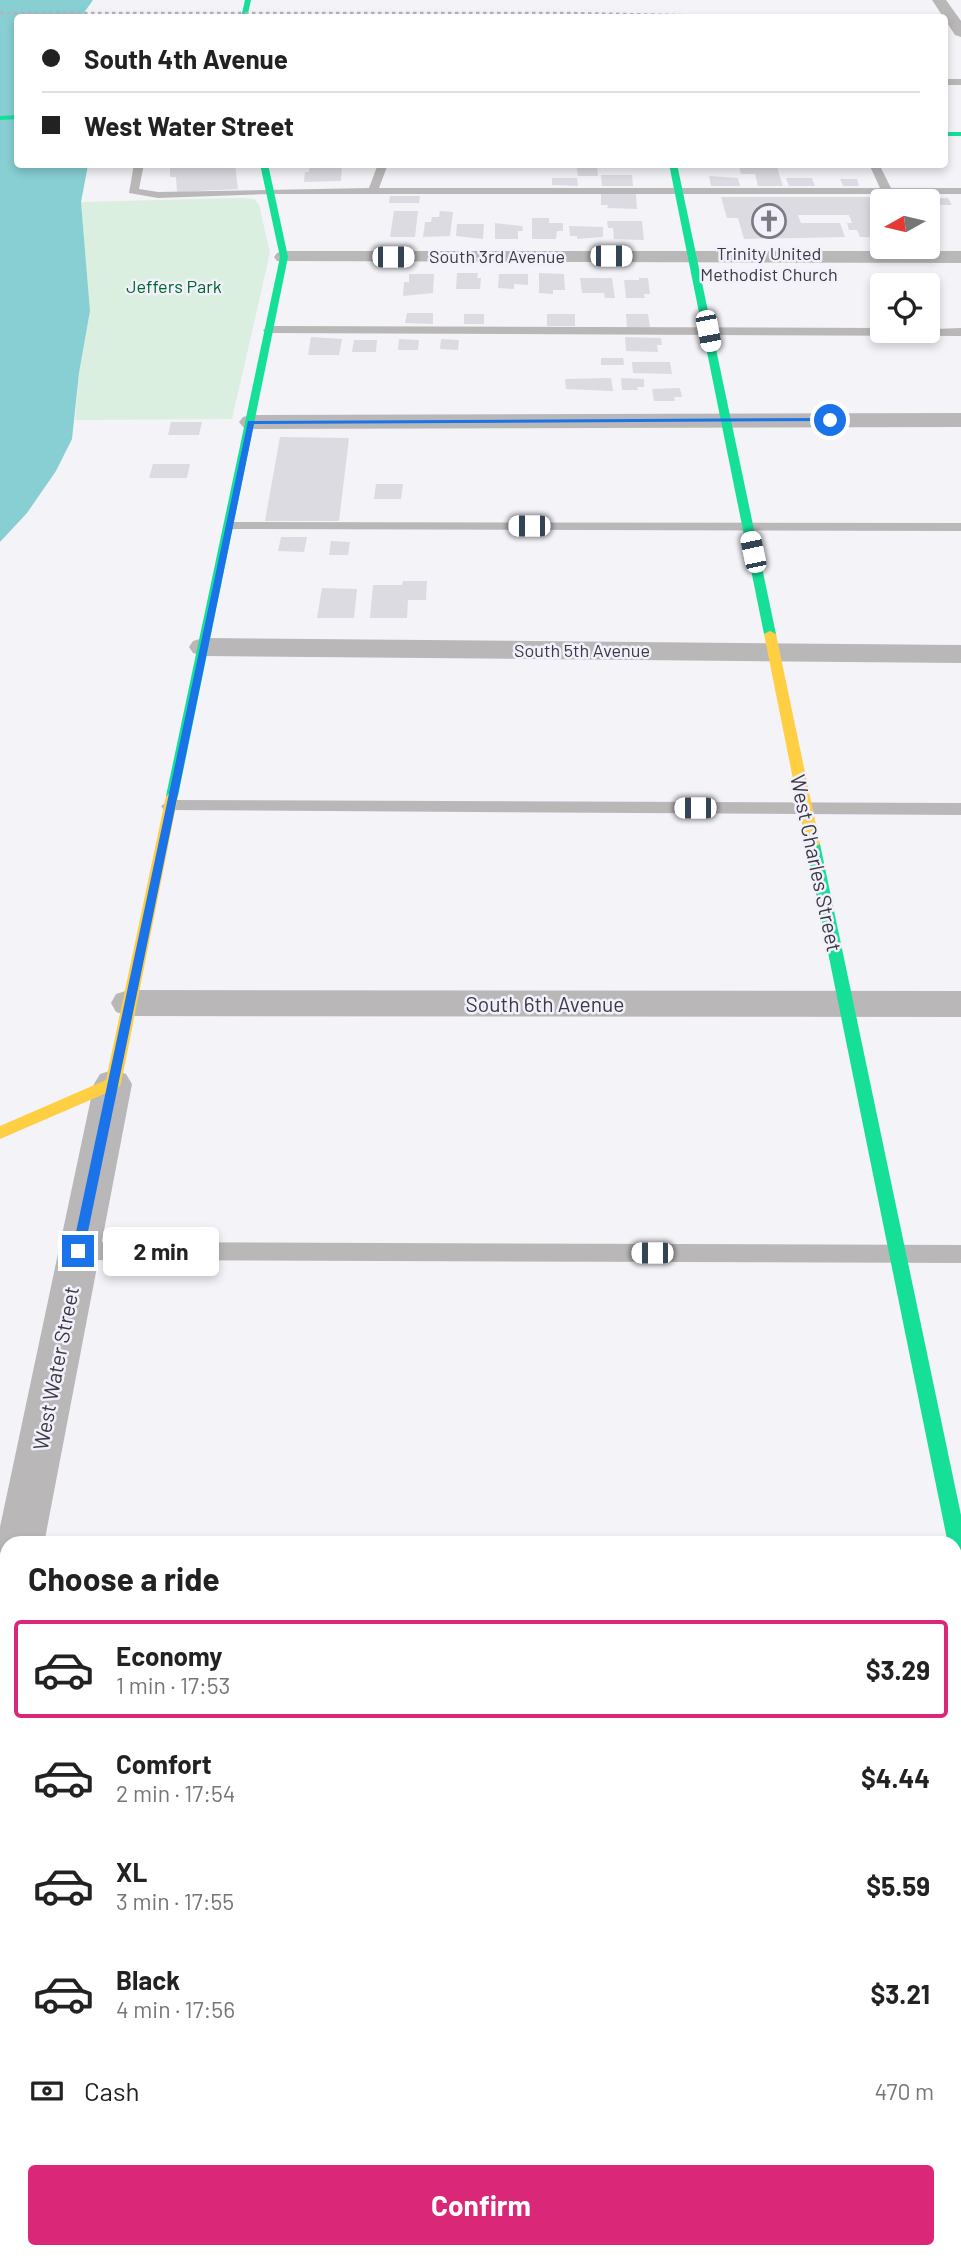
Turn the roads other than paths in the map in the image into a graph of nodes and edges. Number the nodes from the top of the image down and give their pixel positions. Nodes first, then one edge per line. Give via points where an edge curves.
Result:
1 (939, 0) edge
2 (961, 32) edge
3 (138, 168) edge
4 (265, 168) edge
5 (382, 168) edge
6 (674, 168) edge
7 (876, 168) edge
8 (886, 189) edge
9 (270, 191) junction
10 (373, 191) junction
11 (679, 191) junction
12 (870, 191) edge
13 (940, 191) edge
14 (961, 191) edge
15 (692, 256) junction
16 (284, 257) junction
17 (961, 257) edge
18 (269, 330) junction
19 (708, 331) junction
20 (961, 332) edge
21 (726, 419) junction
22 (961, 420) edge
23 (251, 422) junction
24 (229, 526) junction
25 (748, 527) junction
26 (961, 527) edge
27 (203, 647) junction
28 (774, 651) junction
29 (961, 654) edge
30 (170, 806) junction
31 (806, 808) junction
32 (961, 809) edge
33 (129, 1003) junction
34 (846, 1003) junction
35 (961, 1004) edge
36 (113, 1084) junction
37 (0, 1133) edge
38 (78, 1251) junction
39 (897, 1254) junction
40 (961, 1254) edge
41 (22, 1536) edge
42 (956, 1536) edge

1 - 2 street
3 - 9 lane via 133,182 137,194
4 - 9 street, West Water Street
5 - 10 lane
6 - 11 street, West Charles Street
7 - 8 lane
9 - 10 lane
9 - 16 street, West Water Street
10 - 11 lane
11 - 12 lane
11 - 15 street, West Charles Street
13 - 14 lane
15 - 16 street, South 3rd Avenue
15 - 17 street, South 3rd Avenue
15 - 19 street, West Charles Street
16 - 18 street, West Water Street
18 - 19 lane
18 - 23 street, West Water Street
19 - 20 lane
19 - 21 street, West Charles Street
21 - 22 street
21 - 23 street
21 - 25 street, West Charles Street
23 - 24 street, West Water Street
24 - 25 lane
24 - 27 street, West Water Street
25 - 26 lane
25 - 28 street, West Charles Street
27 - 28 street, South 5th Avenue
27 - 30 street, West Water Street
28 - 29 street, South 5th Avenue
28 - 31 street, West Charles Street
30 - 31 lane
30 - 33 street, West Water Street
31 - 32 lane
31 - 34 street, West Charles Street
33 - 34 street, South 6th Avenue
33 - 36 street, West Water Street
34 - 35 street, South 6th Avenue
34 - 39 street, West Charles Street
36 - 37 street
36 - 38 street, West Water Street
38 - 39 lane
38 - 41 street, West Water Street
39 - 40 lane
39 - 42 street, West Charles Street

